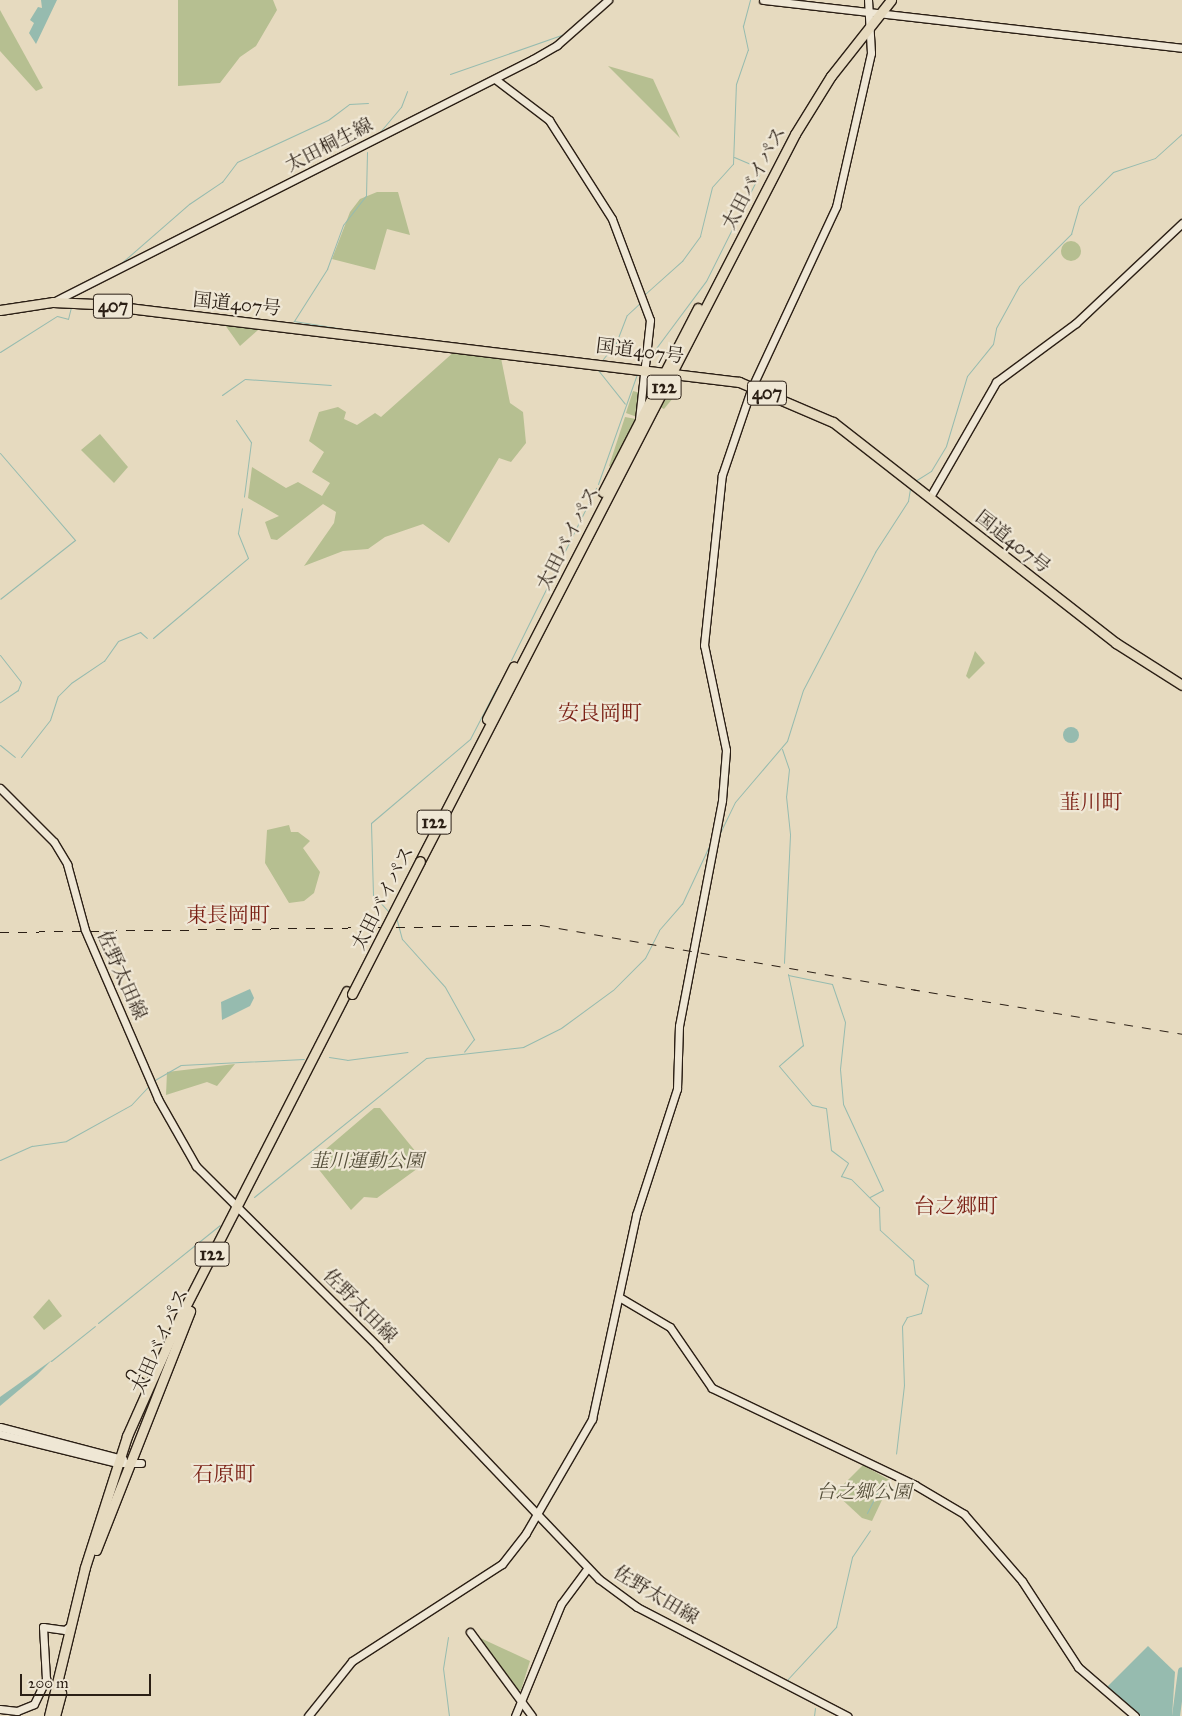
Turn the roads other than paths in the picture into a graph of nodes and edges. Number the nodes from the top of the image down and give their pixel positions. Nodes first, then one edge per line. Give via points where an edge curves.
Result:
1 (608, 0) edge
2 (763, 0) edge
3 (868, 0) edge
4 (884, 0) edge
5 (891, 0) edge
6 (873, 16) junction
7 (1182, 48) edge
8 (495, 79) junction
9 (1182, 223) edge
10 (53, 302) junction
11 (0, 310) edge
12 (646, 368) junction
13 (668, 371) junction
14 (752, 387) junction
15 (639, 422) junction
16 (930, 497) junction
17 (1182, 685) edge
18 (0, 788) edge
19 (417, 860) junction
20 (239, 1208) junction
21 (619, 1297) junction
22 (130, 1374) dead end
23 (148, 1387) junction
24 (0, 1427) edge
25 (0, 1434) edge
26 (122, 1460) junction
27 (141, 1463) dead end
28 (536, 1516) junction
29 (587, 1569) junction
30 (70, 1626) junction
31 (54, 1630) junction
32 (470, 1632) dead end
33 (61, 1667) junction
34 (520, 1700) junction
35 (1, 1711) edge
36 (49, 1716) edge
37 (56, 1716) edge
38 (308, 1716) edge
39 (515, 1716) edge
40 (532, 1716) edge
41 (847, 1716) edge
42 (1134, 1716) edge

1 - 8 street, 太田桐生線 via 556,45
2 - 6 street
3 - 6 street
4 - 6 highway, 太田バイパス / 122
5 - 6 highway, 太田バイパス / 122
6 - 7 street
6 - 13 highway, 太田バイパス / 122 via 790,131
6 - 14 street via 871,53 836,207
8 - 10 street, 太田桐生線
8 - 12 street via 549,120 602,198 650,320
9 - 16 street via 1076,323 996,382
10 - 11 highway, 国道407号 / 407
10 - 12 highway, 国道407号 / 407 via 141,308
12 - 13 highway, 国道407号 / 407
12 - 15 street
13 - 14 highway, 国道407号 / 407
13 - 15 highway, 太田バイパス / 122
13 - 19 highway, 太田バイパス / 122
14 - 16 highway, 国道407号 / 407 via 833,422
14 - 21 street via 722,475 705,628 706,654 726,754 715,838 679,1026 679,1082 636,1215
15 - 19 highway, 太田バイパス / 122
16 - 17 highway, 国道407号 / 407 via 1116,644
18 - 20 street, 佐野太田線 via 50,838 65,860 85,930 168,1120 196,1166
19 - 20 highway, 太田バイパス / 122, bridge
20 - 23 highway, 太田バイパス / 122
20 - 26 highway, 太田バイパス / 122
20 - 28 street, 佐野太田線 via 378,1347
21 - 28 street via 592,1419
21 - 42 street via 670,1327 712,1388 915,1485 964,1514 1022,1581 1078,1667
22 - 23 street
23 - 26 highway, 太田バイパス / 122
24 - 26 street
25 - 26 street
26 - 27 street
26 - 30 highway, 太田バイパス / 122
26 - 37 highway, 太田バイパス / 122 via 90,1570
28 - 29 street, 佐野太田線
28 - 38 street via 502,1564 352,1661
29 - 34 street via 561,1604
29 - 41 street, 佐野太田線 via 637,1607
30 - 31 street
30 - 33 highway, 太田バイパス / 122
31 - 33 street via 64,1636
31 - 35 street via 43,1627 47,1672 39,1698 27,1709
32 - 34 street
33 - 36 highway, 太田バイパス / 122
34 - 39 street
34 - 40 street

